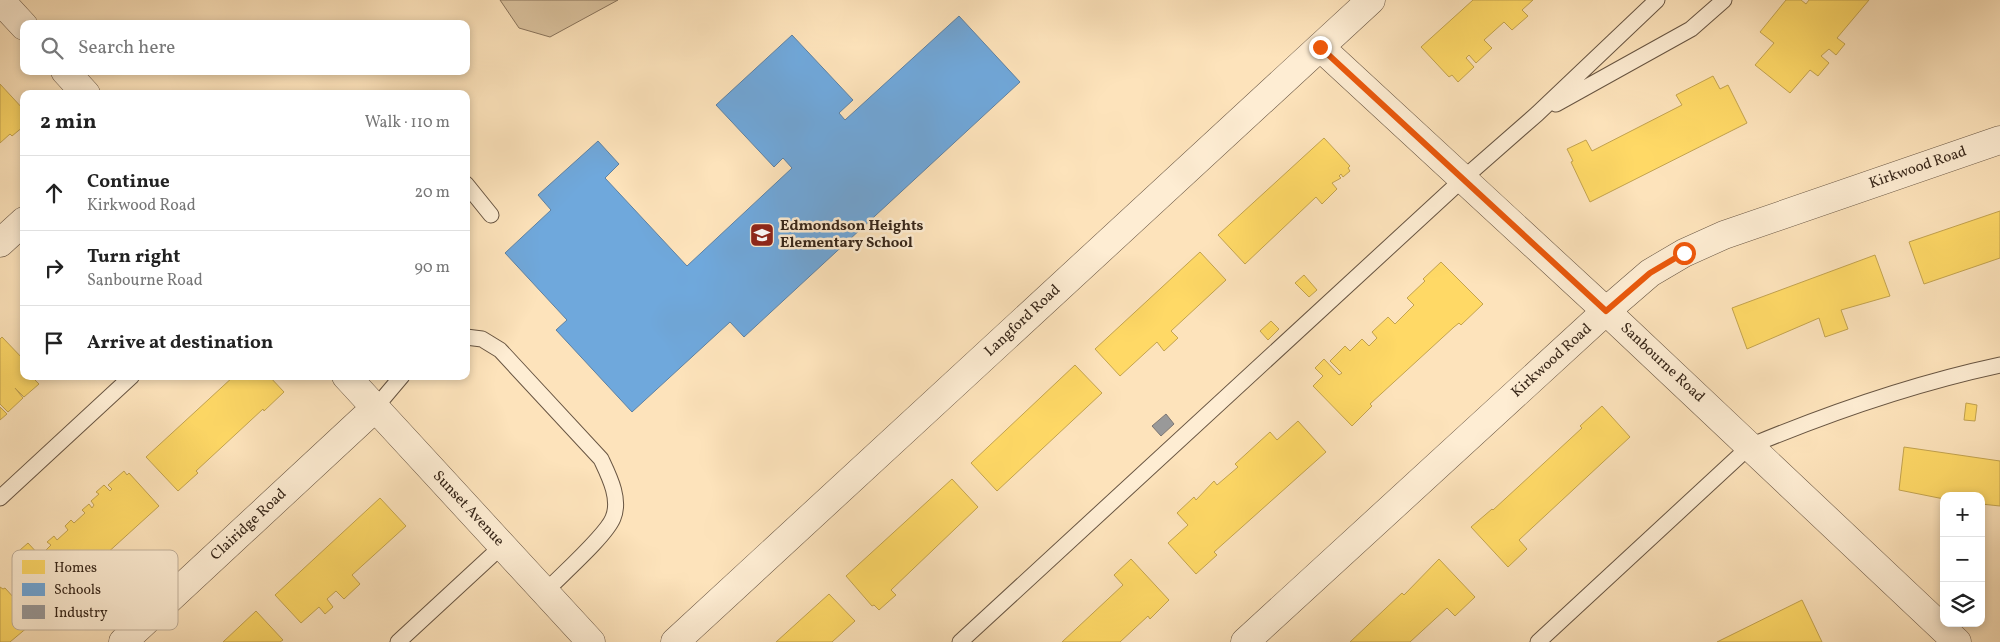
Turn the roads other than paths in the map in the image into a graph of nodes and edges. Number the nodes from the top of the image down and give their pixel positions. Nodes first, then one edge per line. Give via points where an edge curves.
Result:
1 (0, 0) edge
2 (1372, 0) edge
3 (1657, 0) edge
4 (1724, 0) edge
5 (20, 22) edge
6 (1320, 47) junction
7 (69, 75) edge
8 (82, 90) edge
9 (1537, 114) junction
10 (2000, 140) edge
11 (1464, 178) junction
12 (470, 189) edge
13 (492, 215) dead end
14 (20, 225) edge
15 (0, 243) edge
16 (1606, 311) junction
17 (470, 338) edge
18 (2000, 366) edge
19 (128, 380) edge
20 (350, 380) edge
21 (399, 380) edge
22 (375, 408) junction
23 (1750, 446) junction
24 (0, 498) edge
25 (502, 546) junction
26 (178, 591) edge
27 (545, 592) junction
28 (136, 630) edge
29 (123, 642) edge
30 (398, 642) edge
31 (591, 642) edge
32 (675, 642) edge
33 (960, 642) edge
34 (1245, 642) edge
35 (1538, 642) edge
36 (1957, 642) edge

1 - 5 street
2 - 6 street, Langford Road
3 - 9 lane
4 - 9 lane via 1691,29
6 - 11 street, Sanbourne Road
6 - 32 street, Langford Road
7 - 8 street
9 - 11 lane
10 - 16 street, Kirkwood Road via 1716,239 1650,273
11 - 16 street, Sanbourne Road
11 - 33 lane
12 - 13 lane
14 - 15 street
16 - 23 street, Sanbourne Road
16 - 34 street, Kirkwood Road
17 - 27 lane via 482,339 500,350 601,459 611,478 615,498 613,518
18 - 23 lane via 1932,381
19 - 24 lane
20 - 22 street, Sunset Avenue
21 - 22 lane
22 - 25 street, Sunset Avenue
22 - 26 street, Clairidge Road
23 - 35 lane
23 - 36 street, Sanbourne Road
25 - 27 street, Sunset Avenue
25 - 30 lane
27 - 31 street, Sunset Avenue
28 - 29 street, Clairidge Road

